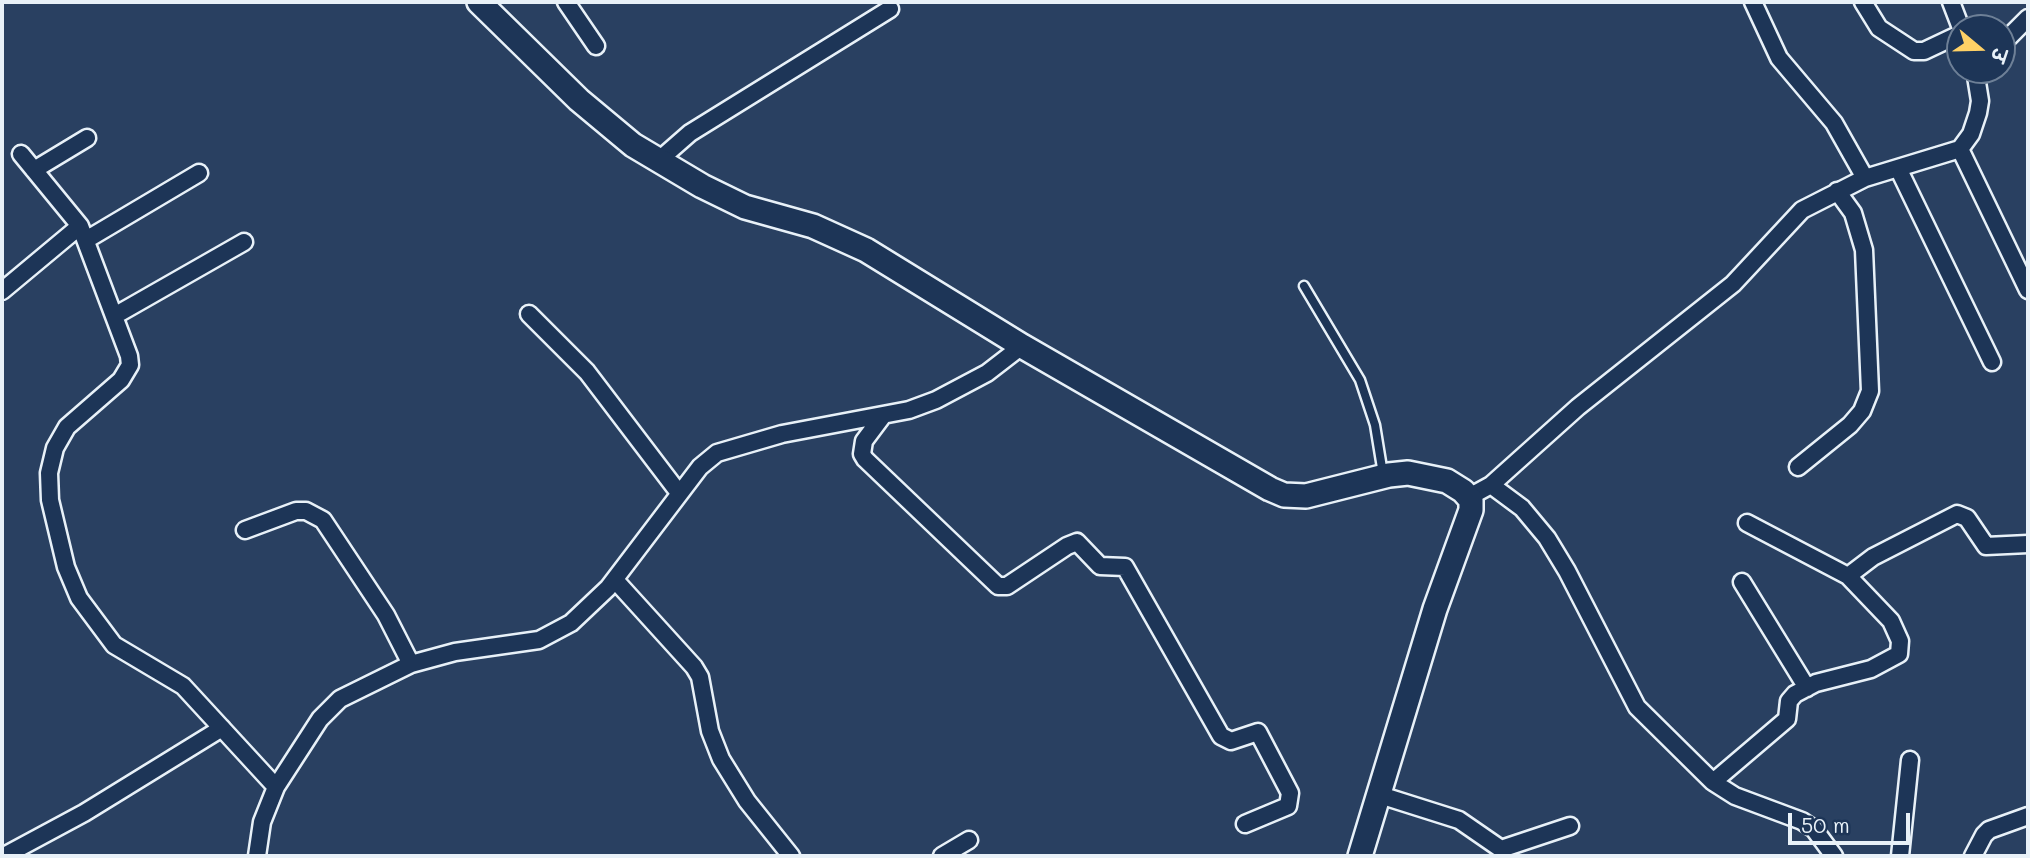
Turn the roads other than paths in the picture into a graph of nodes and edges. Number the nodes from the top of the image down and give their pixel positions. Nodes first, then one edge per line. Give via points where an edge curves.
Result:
1 (566, 2) edge
2 (1752, 2) edge
3 (1863, 2) edge
4 (482, 3) edge
5 (890, 9) dead end
6 (1946, 40) edge
7 (596, 46) dead end
8 (1977, 84) edge
9 (88, 138) dead end
10 (1960, 149) junction
11 (21, 154) dead end
12 (658, 161) junction
13 (1898, 169) junction
14 (34, 170) junction
15 (199, 173) dead end
16 (1865, 178) junction
17 (1837, 191) junction
18 (83, 233) junction
19 (244, 242) dead end
20 (1304, 286) dead end
21 (3, 287) edge
22 (2028, 290) edge
23 (529, 314) dead end
24 (116, 315) junction
25 (1022, 346) junction
26 (1992, 362) dead end
27 (882, 417) junction
28 (1798, 467) dead end
29 (1384, 476) junction
30 (1491, 485) junction
31 (679, 493) junction
32 (1469, 497) junction
33 (1747, 523) dead end
34 (245, 530) dead end
35 (2028, 544) edge
36 (1848, 576) junction
37 (615, 580) junction
38 (1742, 582) dead end
39 (411, 664) junction
40 (1807, 688) junction
41 (222, 729) junction
42 (1910, 760) dead end
43 (1713, 782) junction
44 (276, 787) junction
45 (1380, 795) junction
46 (2028, 816) edge
47 (1245, 824) dead end
48 (1570, 826) dead end
49 (969, 841) dead end
50 (4, 856) edge
51 (257, 856) edge
52 (791, 856) edge
53 (942, 856) edge
54 (1360, 856) edge
55 (1834, 856) edge
56 (1900, 856) edge
57 (1973, 856) edge

1 - 7 street
2 - 16 street via 1779,58 1839,130
3 - 6 street via 1879,28 1914,51
4 - 12 street via 579,100
5 - 12 street via 690,133
8 - 10 street via 1978,113
9 - 14 street
10 - 13 street
10 - 22 street
11 - 14 street
12 - 25 street via 745,206 813,226 866,250
13 - 16 street
13 - 26 street
14 - 18 street
15 - 18 street
16 - 17 street
17 - 28 street via 1853,213 1864,250 1870,391 1850,425
17 - 30 street via 1802,210 1733,285 1578,407
18 - 21 street
18 - 24 street
19 - 24 street
20 - 29 lane via 1360,380
23 - 31 street via 587,372
24 - 41 street via 130,365 121,380 67,427 55,448 48,473 56,533 65,567 114,645 183,685
25 - 27 street via 948,394
25 - 29 street via 1284,495 1306,496
27 - 31 street via 726,448 707,460
27 - 47 street via 864,442 865,459 998,586 1007,586 1072,543 1081,544 1100,566 1125,567 1221,736 1231,741 1258,732 1290,793 1288,806
29 - 32 street via 1408,473 1447,481
30 - 32 street
30 - 43 street via 1522,508 1547,538 1637,707
31 - 37 street
32 - 45 street via 1471,510 1435,609
33 - 36 street
34 - 39 street via 296,511 323,520 386,615
35 - 36 street via 1986,546 1965,515 1951,515 1873,557
36 - 40 street via 1885,612 1896,629 1900,652 1871,669
37 - 39 street via 571,624 539,640 455,652
37 - 52 street via 694,667 721,759
38 - 40 street
39 - 44 street via 350,692 331,706
40 - 43 street via 1791,698 1787,719
41 - 44 street
41 - 50 street
42 - 56 street
43 - 55 street via 1735,796 1802,821
44 - 51 street via 262,822
45 - 48 street via 1460,820 1501,849
45 - 54 street
46 - 57 street via 1989,830
49 - 53 street

